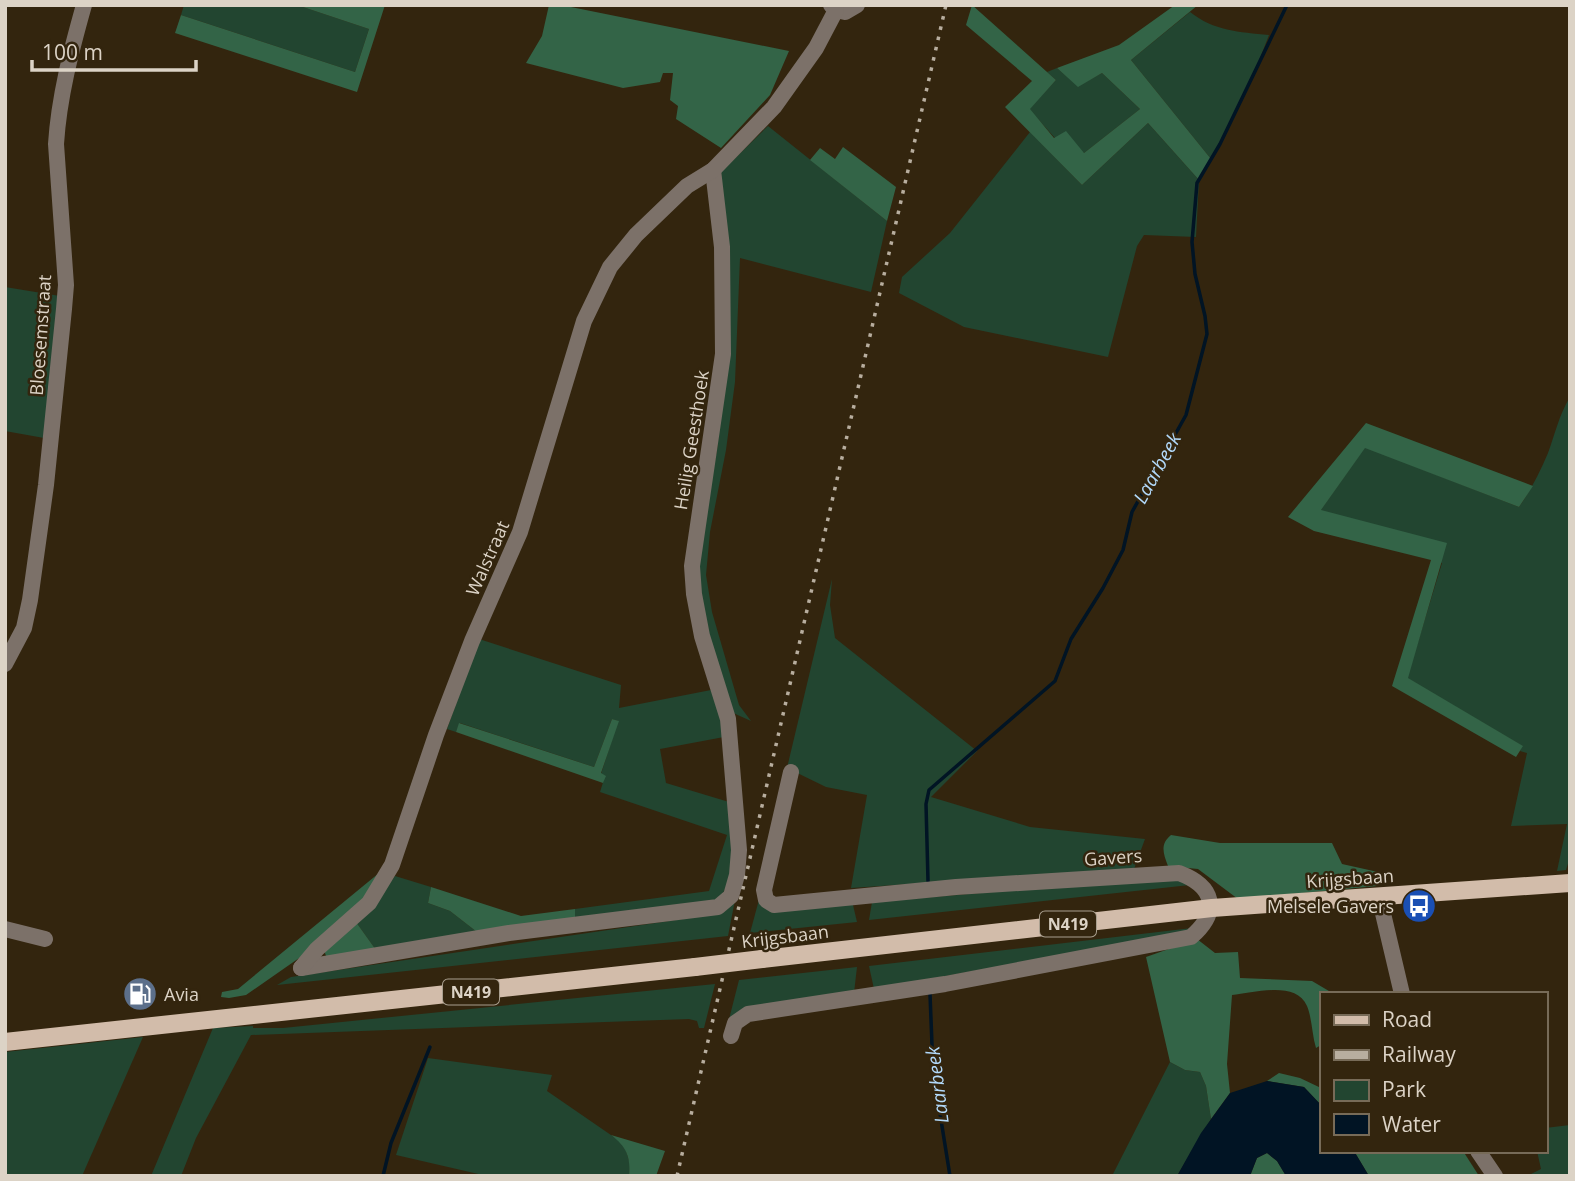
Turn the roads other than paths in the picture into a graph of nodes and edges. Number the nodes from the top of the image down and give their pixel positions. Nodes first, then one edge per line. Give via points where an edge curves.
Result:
1 (84, 5) edge
2 (857, 5) edge
3 (834, 8) edge
4 (713, 170) junction
5 (5, 664) edge
6 (791, 772) dead end
7 (1570, 883) edge
8 (1375, 898) junction
9 (1212, 908) junction
10 (5, 929) edge
11 (45, 939) dead end
12 (301, 968) joint
13 (1402, 992) edge
14 (732, 1036) dead end
15 (5, 1042) edge
16 (1479, 1153) edge
17 (1494, 1176) edge

1 - 5 street, Bloesemstraat via 57,121 66,285 46,485 24,628
2 - 3 street via 849,12
3 - 4 street via 823,37 793,82
4 - 12 street, Walstraat via 687,186 636,235 595,295 520,533 467,653 392,865 369,903
4 - 12 street, Heilig Geesthoek via 722,247 723,354 692,566 702,636 728,719 739,850 731,896 718,907 509,933
6 - 9 street, Gavers via 764,890 766,900 774,905 956,887 1178,873 1201,886
7 - 8 main road, Krijgsbaan / N419
8 - 9 main road, Krijgsbaan / N419
8 - 13 street via 1381,905
9 - 14 street via 1191,937 945,984 748,1014 735,1023
9 - 15 main road, Krijgsbaan / N419, bridge
10 - 11 street
16 - 17 street

